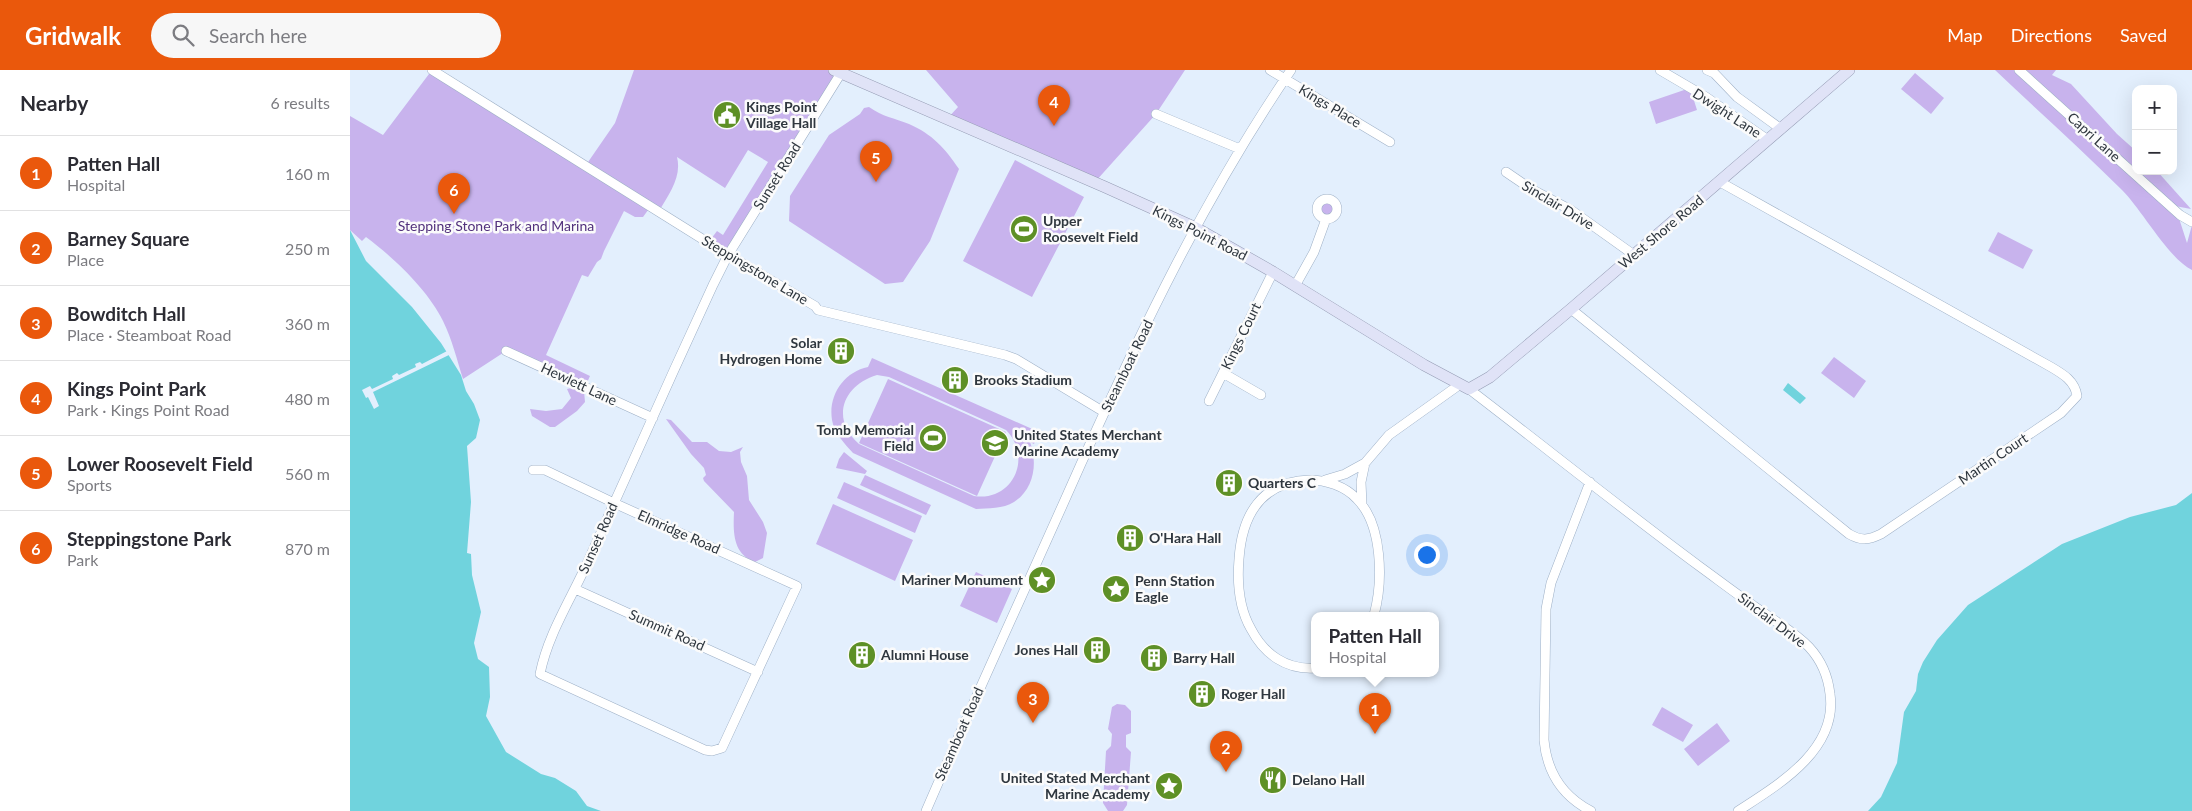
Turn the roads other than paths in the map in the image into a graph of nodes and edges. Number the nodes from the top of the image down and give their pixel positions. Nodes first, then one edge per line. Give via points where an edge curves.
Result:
1 (432, 70) edge
2 (1270, 70) edge
3 (1291, 70) edge
4 (1660, 70) edge
5 (1707, 70) edge
6 (1850, 70) edge
7 (2019, 70) edge
8 (837, 72) edge
9 (1285, 79) junction
10 (1156, 114) dead end
11 (1781, 129) junction
12 (1768, 140) junction
13 (1390, 142) dead end
14 (1240, 149) junction
15 (1506, 172) dead end
16 (1720, 182) junction
17 (1326, 219) dead end
18 (2192, 222) edge
19 (1196, 228) junction
20 (728, 255) junction
21 (1634, 255) junction
22 (1273, 272) junction
23 (1295, 286) junction
24 (1571, 310) junction
25 (506, 351) dead end
26 (1223, 373) junction
27 (1464, 387) junction
28 (1261, 395) dead end
29 (1209, 401) dead end
30 (1104, 412) junction
31 (652, 418) junction
32 (1365, 463) junction
33 (533, 470) dead end
34 (1325, 480) junction
35 (1590, 482) junction
36 (614, 503) junction
37 (1362, 506) junction
38 (797, 586) joint
39 (575, 589) junction
40 (1375, 612) edge
41 (1311, 668) edge
42 (758, 672) junction
43 (926, 811) edge
44 (1592, 811) edge
45 (1738, 811) edge

1 - 20 street, Steppingstone Lane
2 - 9 street, Kings Place
3 - 9 street, Steamboat Road
4 - 12 street, Dwight Lane
5 - 11 street
6 - 11 main road, West Shore Road
7 - 18 street, Capri Lane via 2180,215
8 - 19 main road, Kings Point Road
8 - 20 street, Sunset Road
9 - 13 street, Kings Place
9 - 14 street, Steamboat Road
10 - 14 street
11 - 12 main road, West Shore Road
12 - 16 main road, West Shore Road
14 - 19 street, Steamboat Road
15 - 21 street, Sinclair Drive via 1571,210
16 - 21 main road, West Shore Road
16 - 24 street, Martin Court via 2051,367 2076,387 2077,396 2061,413 1881,534 1869,540 1858,539
17 - 23 street via 1319,241
19 - 22 main road, Kings Point Road
19 - 30 street, Steamboat Road
20 - 30 street, Steppingstone Lane via 818,310 1005,356
20 - 31 street, Sunset Road
21 - 24 main road, West Shore Road
22 - 23 main road, Kings Point Road
22 - 26 street, Kings Court
23 - 27 main road, Kings Point Road
24 - 27 main road, West Shore Road via 1490,376
25 - 31 street, Hewlett Lane
26 - 28 street
26 - 29 street, Kings Court
27 - 32 street via 1389,435
27 - 35 street, Sinclair Drive
30 - 43 street, Steamboat Road
31 - 36 street, Sunset Road
32 - 34 street
32 - 37 street via 1361,482
33 - 36 street, Elmridge Road via 545,470
34 - 37 street via 1356,498
34 - 41 street via 1282,485 1261,499 1243,532 1238,574 1246,620 1260,644 1271,656 1287,664
35 - 44 street via 1558,565 1547,605 1544,740 1546,756 1560,788
35 - 45 street, Sinclair Drive via 1699,566 1795,634 1819,659 1824,669 1831,696 1830,713 1814,753
36 - 38 street, Elmridge Road
36 - 39 street, Sunset Road
37 - 40 street via 1372,526 1377,547 1379,588
38 - 42 street, Sunset Road
39 - 42 street, Summit Road
39 - 42 street, Sunset Road via 546,652 540,674 705,750 722,748

